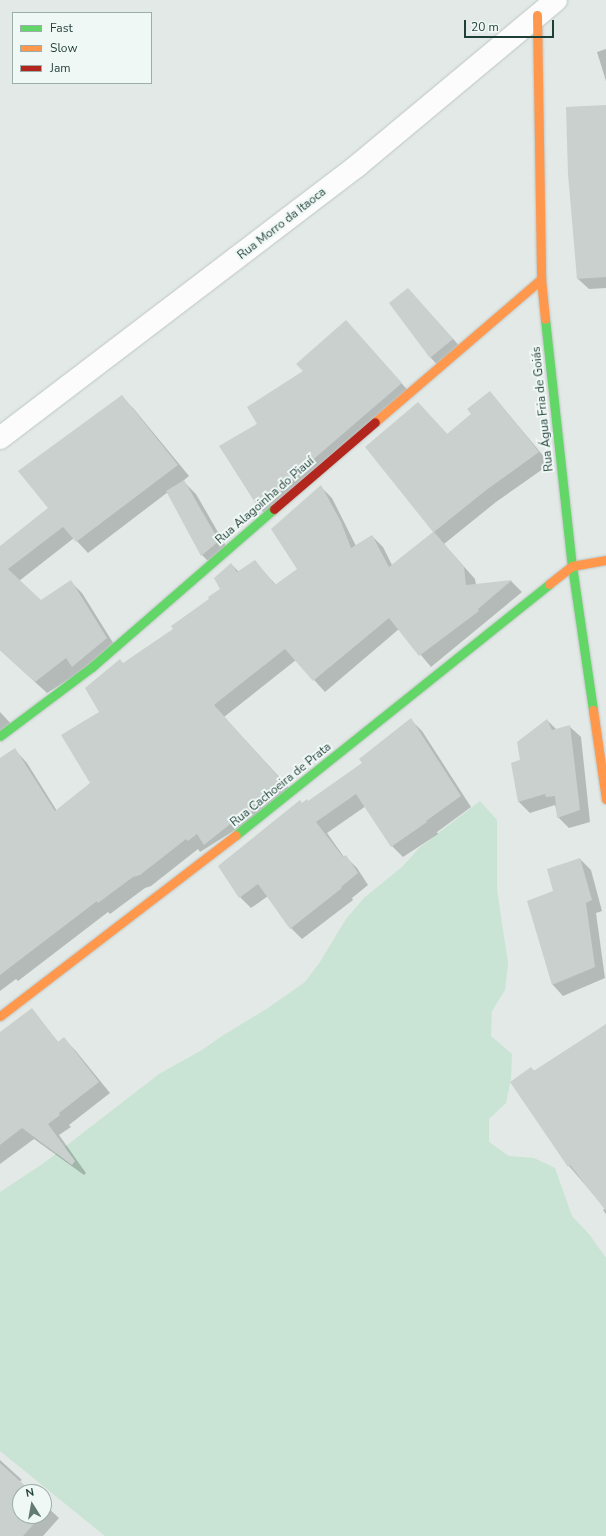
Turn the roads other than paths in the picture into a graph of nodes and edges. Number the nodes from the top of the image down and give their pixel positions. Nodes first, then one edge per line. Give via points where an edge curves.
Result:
1 (556, 0) edge
2 (537, 15) junction
3 (541, 279) junction
4 (0, 438) edge
5 (606, 560) edge
6 (572, 566) junction
7 (0, 736) edge
8 (606, 799) edge
9 (0, 1016) edge

1 - 2 street, Rua Morro da Itaoca
2 - 3 street, Rua Água Fria de Goiás
2 - 4 street, Rua Morro da Itaoca via 357,166
3 - 6 street, Rua Água Fria de Goiás
3 - 7 street, Rua Alagoinha do Piauí via 92,667
5 - 6 street
6 - 8 street, Rua Água Fria de Goiás
6 - 9 street, Rua Cachoeira de Prata via 207,859

